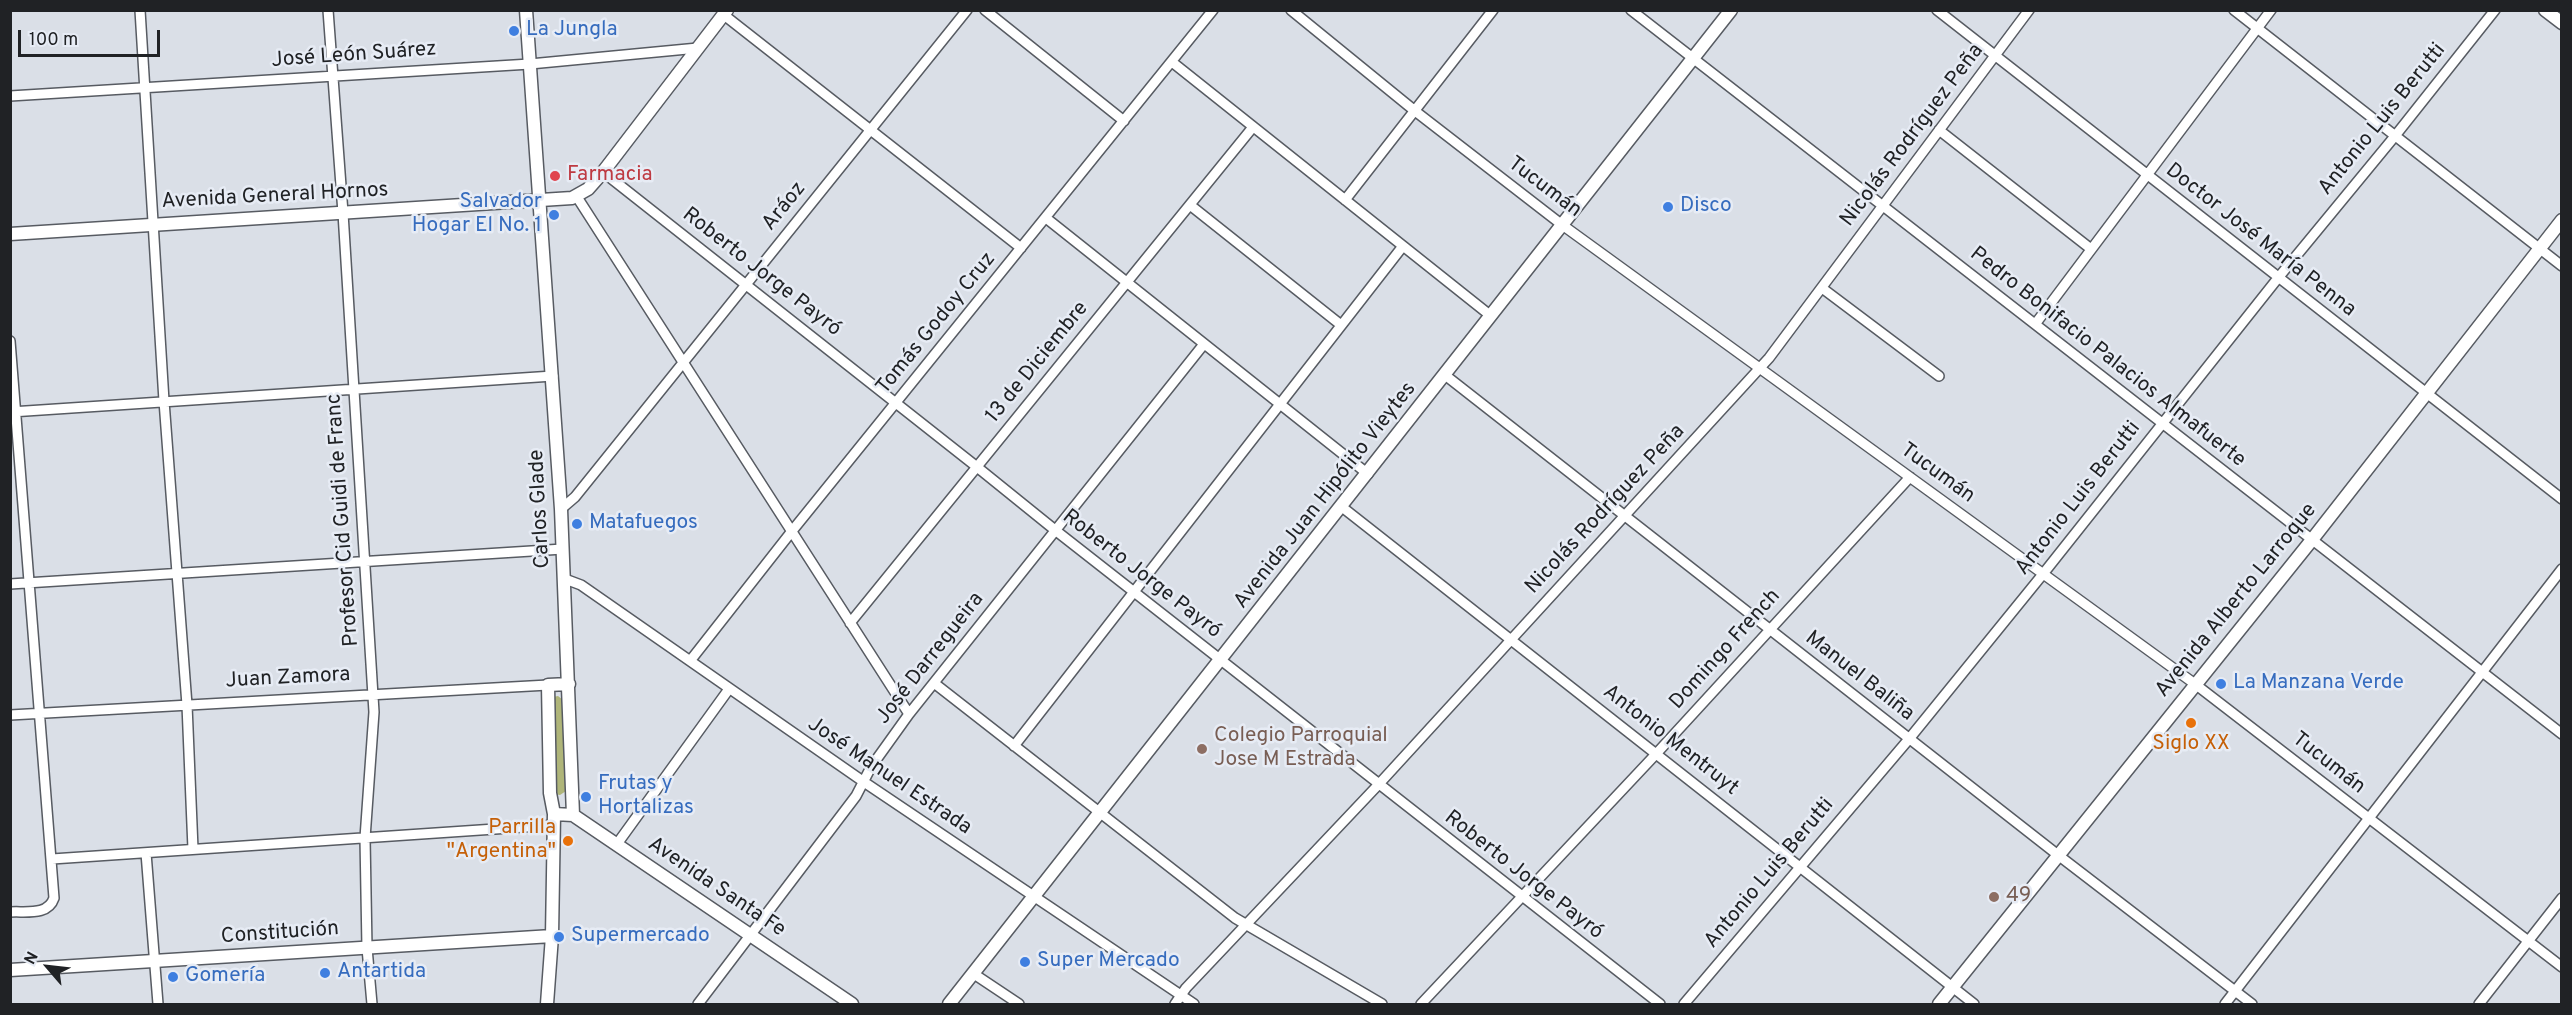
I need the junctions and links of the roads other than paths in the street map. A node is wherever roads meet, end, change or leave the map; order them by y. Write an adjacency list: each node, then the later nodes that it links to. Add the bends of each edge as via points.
1 (140, 10): 26 (street)
2 (328, 10): 25 (street, Profesor Cid Guidi de Franc)
3 (526, 10): 24 (street, Carlos Glade)
4 (967, 10): 32 (street, Aráoz)
5 (985, 10): 29 (street)
6 (1213, 10): 23 (street, Tomás Godoy Cruz)
7 (1292, 10): 28 (street, Tucumán)
8 (1493, 10): 28 (street)
9 (1631, 10): 22 (street, Pedro Bonifacio Palacios Almafuerte)
10 (1731, 10): 22 (street, Avenida Juan Hipólito Vieytes)
11 (1937, 10): 21 (street, Doctor José María Penna)
12 (2029, 10): 21 (street, Nicolás Rodríguez Peña)
13 (2234, 10): 19 (street)
14 (2271, 10): 19 (street)
15 (2495, 10): 33 (street, Antonio Luis Berutti)
16 (2545, 10): 18 (street)
17 (726, 13): 20 (street); 32 (street)
18 (2562, 23)
19 (2257, 28): 33 (street); 35 (street)
20 (698, 48): 24 (street, José León Suárez); 34 (street)
21 (1995, 56): 31 (street, Nicolás Rodríguez Peña); 35 (street, Doctor José María Penna)
22 (1693, 59): 40 (street, Pedro Bonifacio Palacios Almafuerte); 45 (street, Avenida Juan Hipólito Vieytes)
23 (1172, 62): 29 (street, Tomás Godoy Cruz); 30 (street)
24 (531, 64): 25 (street, José León Suárez); 38 (street, Carlos Glade)
25 (332, 75): 26 (street, José León Suárez); 41 (street, Profesor Cid Guidi de Franc)
26 (146, 88): 27 (street, José León Suárez); 44 (street)
27 (10, 96)
28 (1415, 111): 37 (street); 45 (street, Tucumán)
29 (1124, 121): 42 (street, Tomás Godoy Cruz)
30 (1253, 127): 37 (street); 39 (street, 13 de Diciembre)
31 (1940, 129): 40 (street, Nicolás Rodríguez Peña); 50 (street)
32 (870, 130): 48 (street); 54 (street, Aráoz)
33 (2395, 136): 49 (street); 52 (street, Antonio Luis Berutti)
34 (603, 172): 36 (street); 54 (street, Roberto Jorge Payró)
35 (2147, 175): 50 (street); 52 (street, Doctor José María Penna)
36 (578, 197): 38 (street, Avenida General Hornos); 61 (street)
37 (1345, 200): 47 (street)
38 (541, 201): 41 (street, Avenida General Hornos); 64 (street, Carlos Glade)
39 (1190, 205): 53 (street, 13 de Diciembre); 58 (street)
40 (1883, 206): 55 (street, Nicolás Rodríguez Peña); 57 (street, Pedro Bonifacio Palacios Almafuerte)
41 (343, 213): 44 (street, Avenida General Hornos); 66 (street, Profesor Cid Guidi de Franc)
42 (1046, 218): 48 (street, Tomás Godoy Cruz); 53 (street)
43 (2562, 220): 49 (street, Avenida Alberto Larroque)
44 (155, 224): 46 (street, Avenida General Hornos); 68 (street)
45 (1561, 225): 56 (street, Avenida Juan Hipólito Vieytes); 62 (street, Tucumán)
46 (10, 234)
47 (1403, 246): 56 (street); 58 (street)
48 (1021, 248): 69 (street, Tomás Godoy Cruz)
49 (2540, 248): 51 (street); 67 (street, Avenida Alberto Larroque)
50 (2091, 249): 57 (street)
51 (2562, 266)
52 (2278, 278): 67 (street, Doctor José María Penna); 72 (street, Antonio Luis Berutti)
53 (1127, 282): 60 (street); 73 (street, 13 de Diciembre)
54 (746, 284): 61 (street, Aráoz); 69 (street, Roberto Jorge Payró)
55 (1822, 288): 62 (street, Nicolás Rodríguez Peña); 65 (street)
56 (1491, 316): 63 (street, Avenida Juan Hipólito Vieytes)
57 (2036, 323): 72 (street, Pedro Bonifacio Palacios Almafuerte)
58 (1341, 325): 70 (street)
59 (10, 341): 71 (street)
60 (1204, 344): 70 (street); 80 (street, José Darregueira)
61 (683, 362): 78 (street, Aráoz, via 575,497); 81 (street)
62 (1760, 368): 75 (street, Tucumán); 79 (street, Nicolás Rodríguez Peña)
63 (1445, 375): 74 (street, Avenida Juan Hipólito Vieytes); 79 (street, Manuel Baliña)
64 (553, 376): 66 (street); 78 (street, Carlos Glade)
65 (1939, 376)
66 (353, 389): 68 (street); 84 (street, Profesor Cid Guidi de Franc)
67 (2425, 394): 76 (street, Doctor José María Penna); 82 (street, Avenida Alberto Larroque)
68 (164, 401): 71 (street); 86 (street)
69 (896, 403): 73 (street, Roberto Jorge Payró); 81 (street, Tomás Godoy Cruz)
70 (1280, 404): 74 (street); 91 (street)
71 (14, 412): 89 (street)
72 (2162, 424): 82 (street, Pedro Bonifacio Palacios Almafuerte); 87 (street, Antonio Luis Berutti)
73 (977, 467): 80 (street, Roberto Jorge Payró); 92 (street, 13 de Diciembre)
74 (1368, 474): 77 (street, Avenida Juan Hipólito Vieytes)
75 (1910, 477): 87 (street, Tucumán); 93 (street, Domingo French)
76 (2562, 499)
77 (1342, 507): 94 (street, Antonio Mentruyt); 96 (street, Avenida Juan Hipólito Vieytes)
78 (561, 509): 83 (street, Carlos Glade)
79 (1625, 515): 93 (street, Manuel Baliña); 94 (street, Nicolás Rodríguez Peña)
80 (1055, 530): 91 (street, Roberto Jorge Payró); 98 (street, José Darregueira)
81 (792, 531): 92 (street); 95 (street, Tomás Godoy Cruz)
82 (2311, 541): 97 (street, Pedro Bonifacio Palacios Almafuerte); 101 (street, Avenida Alberto Larroque)
83 (563, 549): 84 (street); 88 (street, Carlos Glade)
84 (364, 561): 86 (street); 103 (street, Profesor Cid Guidi de Franc)
85 (2562, 569): 97 (street)
86 (178, 572): 89 (street); 104 (street)
87 (2043, 574): 101 (street, Tucumán); 109 (street, Antonio Luis Berutti)
88 (565, 579): 95 (street, José Manuel Estrada, via 581,585); 100 (street, Carlos Glade)
89 (30, 583): 90 (street); 105 (street)
90 (10, 584)
91 (1134, 592): 96 (street, Roberto Jorge Payró); 110 (street)
92 (850, 623): 106 (street)
93 (1769, 629): 109 (street, Manuel Baliña); 111 (street, Domingo French)
94 (1511, 639): 111 (street, Antonio Mentruyt); 113 (street, Nicolás Rodríguez Peña)
95 (690, 661): 102 (street, José Manuel Estrada)
96 (1221, 662): 113 (street, Roberto Jorge Payró); 115 (street, Avenida Juan Hipólito Vieytes)
97 (2482, 672): 108 (street, Pedro Bonifacio Palacios Almafuerte); 116 (street)
98 (934, 683): 106 (street, José Darregueira); 110 (street)
99 (548, 684): 100 (street, Juan Zamora); 103 (street, Juan Zamora); 117 (street)
100 (569, 684): 114 (street, Carlos Glade)
101 (2195, 684): 116 (street, Tucumán); 122 (street, Avenida Alberto Larroque)
102 (729, 689): 112 (street, José Manuel Estrada); 119 (street)
103 (373, 694): 104 (street, Juan Zamora); 118 (street, Profesor Cid Guidi de Franc)
104 (187, 705): 105 (street, Juan Zamora); 120 (street)
105 (39, 713): 107 (street, Juan Zamora); 123 (street)
106 (909, 714): 112 (street, José Darregueira)
107 (10, 715)
108 (2562, 734)
109 (1909, 739): 122 (street, Manuel Baliña); 124 (street, Antonio Luis Berutti)
110 (1014, 746): 115 (street)
111 (1656, 754): 124 (street, Antonio Mentruyt); 126 (street, Domingo French)
112 (864, 782): 125 (street, José Manuel Estrada); 131 (street, José Darregueira)
113 (1379, 784): 126 (street, Roberto Jorge Payró); 129 (street, Nicolás Rodríguez Peña)
114 (573, 815): 117 (street); 119 (street, Avenida Santa Fe)
115 (1101, 815): 125 (street, Avenida Juan Hipólito Vieytes); 129 (street)
116 (2368, 818): 132 (street, Tucumán); 139 (street)
117 (554, 819): 118 (street); 130 (street)
118 (365, 838): 120 (street); 133 (street, Profesor Cid Guidi de Franc)
119 (616, 844): 131 (street, Avenida Santa Fe)
120 (193, 849): 121 (street)
121 (146, 853): 123 (street); 134 (street)
122 (2058, 855): 138 (street, Avenida Alberto Larroque); 139 (street, Manuel Baliña)
123 (52, 859): 128 (street, via 51,906 45,910)
124 (1800, 866): 138 (street, Antonio Mentruyt); 153 (street, Antonio Luis Berutti)
125 (1035, 896): 137 (street, Avenida Juan Hipólito Vieytes); 140 (street, José Manuel Estrada)
126 (1522, 898): 151 (street, Domingo French); 152 (street, Roberto Jorge Payró)
127 (2562, 898): 132 (street)
128 (10, 912)
129 (1245, 925): 140 (street, Nicolás Rodríguez Peña); 150 (street)
130 (552, 936): 133 (street, Constitución); 143 (street)
131 (752, 936): 144 (street, José Darregueira); 145 (street, Avenida Santa Fe)
132 (2529, 941): 135 (street, Tucumán); 158 (street)
133 (367, 948): 134 (street, Constitución); 142 (street, Profesor Cid Guidi de Franc)
134 (154, 961): 136 (street, Constitución); 141 (street)
135 (2562, 967)
136 (10, 970)
137 (974, 974): 146 (street, Avenida Juan Hipólito Vieytes); 147 (street)
138 (1953, 988): 154 (street, Avenida Alberto Larroque); 155 (street, Antonio Mentruyt)
139 (2235, 991): 156 (street); 157 (street, Manuel Baliña)
140 (1181, 995): 148 (street, Nicolás Rodríguez Peña); 149 (street, José Manuel Estrada)
141 (158, 1005)
142 (372, 1005)
143 (547, 1005)
144 (698, 1005)
145 (852, 1005)
146 (949, 1005)
147 (1019, 1005)
148 (1175, 1005)
149 (1194, 1005)
150 (1382, 1005)
151 (1421, 1005)
152 (1660, 1005)
153 (1684, 1005)
154 (1940, 1005)
155 (1974, 1005)
156 (2225, 1005)
157 (2252, 1005)
158 (2479, 1005)

